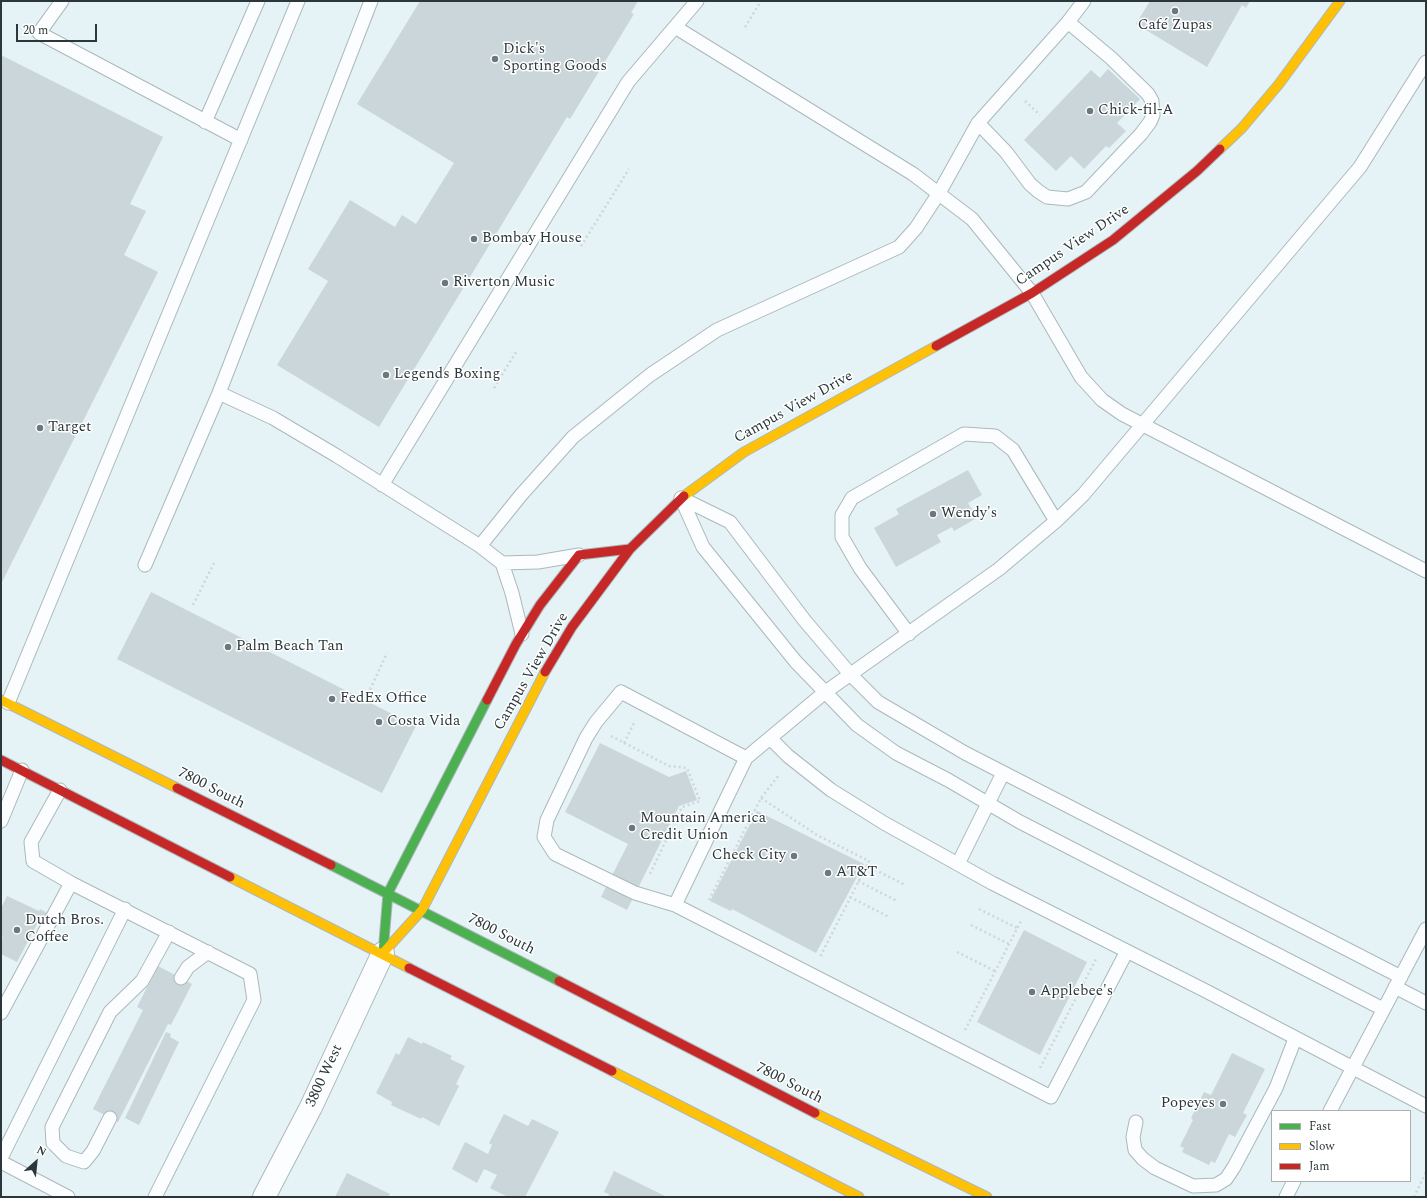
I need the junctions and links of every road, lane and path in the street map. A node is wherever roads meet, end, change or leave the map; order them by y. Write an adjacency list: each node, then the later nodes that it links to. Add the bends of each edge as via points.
1 (62, 1): 13 (lane, via 39,34)
2 (258, 1): 13 (lane)
3 (298, 1): 15 (lane)
4 (372, 1): 22 (lane)
5 (697, 1): 10 (lane)
6 (761, 1): 11 (path)
7 (1084, 1): 9 (lane)
8 (1340, 1): 19 (main road, Campus View Drive, via 1279,84 1242,128 1197,171 1113,240)
9 (1068, 22): 14 (lane); 14 (lane, via 1111,58 1148,94 1152,101 1153,115 1141,134 1086,192 1068,199 1047,197 1038,191)
10 (675, 27): 17 (lane); 24 (lane, via 628,82)
11 (745, 27)
12 (1426, 62): 23 (lane, via 1360,167)
13 (205, 122): 15 (lane)
14 (978, 123): 17 (lane)
15 (240, 140): 41 (lane)
16 (629, 169): 18 (path)
17 (940, 193): 19 (lane, via 972,219); 27 (lane, via 916,228 899,247 717,330 650,376 573,437 521,494)
18 (581, 246)
19 (1032, 293): 23 (lane, via 1081,377 1102,400); 25 (main road, Campus View Drive, via 744,452)
20 (516, 352): 21 (path)
21 (494, 388)
22 (219, 393): 24 (lane, via 273,418); 32 (lane)
23 (1142, 424): 26 (lane, via 1083,495); 33 (lane)
24 (382, 485): 27 (lane)
25 (681, 498): 28 (main road, Campus View Drive); 38 (lane, via 730,522 805,621); 39 (lane, via 703,547)
26 (1056, 521): 36 (lane, via 999,569); 36 (lane, via 1013,450 995,436 964,434 852,498 842,515 842,537 860,568)
27 (480, 546): 31 (lane)
28 (630, 549): 29 (main road); 66 (main road, Campus View Drive, via 572,627 538,683)
29 (579, 555): 31 (lane, via 538,562); 35 (main road, via 540,605)
30 (214, 563): 34 (path)
31 (502, 563): 35 (lane)
32 (145, 565)
33 (1426, 571)
34 (193, 605)
35 (522, 634): 59 (main road, via 487,697)
36 (909, 634): 38 (lane)
37 (387, 653): 40 (path)
38 (851, 674): 39 (lane); 48 (lane, via 878,702 918,727)
39 (824, 693): 43 (lane); 51 (lane, via 858,725 896,753)
40 (368, 694)
41 (3, 703): 59 (main road, 7800 South)
42 (605, 733): 53 (path, via 669,766 687,768 700,801 682,807)
43 (770, 738): 44 (lane); 45 (lane)
44 (746, 758): 63 (lane); 63 (lane, via 621,692 586,738 547,820 544,837 555,854 635,893)
45 (792, 759): 50 (path); 54 (lane, via 831,790)
46 (1, 760): 47 (main road)
47 (22, 770): 49 (main road); 52 (lane)
48 (1004, 773): 51 (lane); 82 (lane)
49 (60, 790): 57 (lane, via 31,842 33,861); 77 (main road)
50 (760, 798): 55 (path, via 817,835 869,860); 62 (path)
51 (988, 804): 54 (lane); 84 (lane)
52 (1, 821)
53 (656, 863)
54 (958, 864): 76 (lane)
55 (866, 865): 56 (path); 58 (path)
56 (858, 881): 60 (path); 61 (path)
57 (70, 883): 64 (lane); 85 (lane)
58 (905, 885)
59 (388, 894): 66 (main road, 7800 South); 77 (main road)
60 (850, 897): 67 (path); 79 (path)
61 (897, 901)
62 (708, 902)
63 (676, 904): 76 (lane, via 1051,1097)
64 (125, 909): 72 (lane); 94 (lane)
65 (979, 909): 70 (path)
66 (422, 910): 77 (main road, Campus View Drive); 102 (main road, 7800 South, via 825,1118)
67 (889, 917)
68 (1023, 917): 70 (path)
69 (971, 925): 73 (path)
70 (1017, 928): 73 (path)
71 (1426, 929): 82 (lane)
72 (169, 932): 74 (lane); 92 (lane, via 142,981 110,1012 52,1127 54,1143 66,1156 84,1162 93,1151)
73 (1009, 944): 80 (path)
74 (208, 952): 81 (lane, via 188,968); 99 (lane, via 250,974 254,1000)
75 (957, 952): 80 (path)
76 (1127, 952): 87 (lane)
77 (383, 953): 100 (street, 3800 West, via 311,1107); 101 (main road)
78 (1098, 955): 89 (path)
79 (819, 959)
80 (995, 971): 86 (path)
81 (181, 978)
82 (1398, 982): 83 (lane); 84 (lane)
83 (1426, 1003)
84 (1383, 1009): 88 (lane)
85 (1, 1013)
86 (963, 1034)
87 (1295, 1039): 88 (lane); 93 (lane, via 1276,1088 1234,1167 1226,1179 1216,1185 1193,1186 1155,1168 1143,1159 1135,1150 1133,1137)
88 (1351, 1068): 90 (lane); 91 (lane)
89 (1038, 1072)
90 (1426, 1106)
91 (1330, 1110)
92 (110, 1118)
93 (1136, 1122)
94 (1, 1158)
95 (1, 1162): 98 (lane)
96 (1426, 1172): 104 (path)
97 (1294, 1182): 103 (lane)
98 (68, 1197)
99 (155, 1197)
100 (264, 1197)
101 (859, 1197)
102 (987, 1197)
103 (1286, 1197)
104 (1414, 1197)

